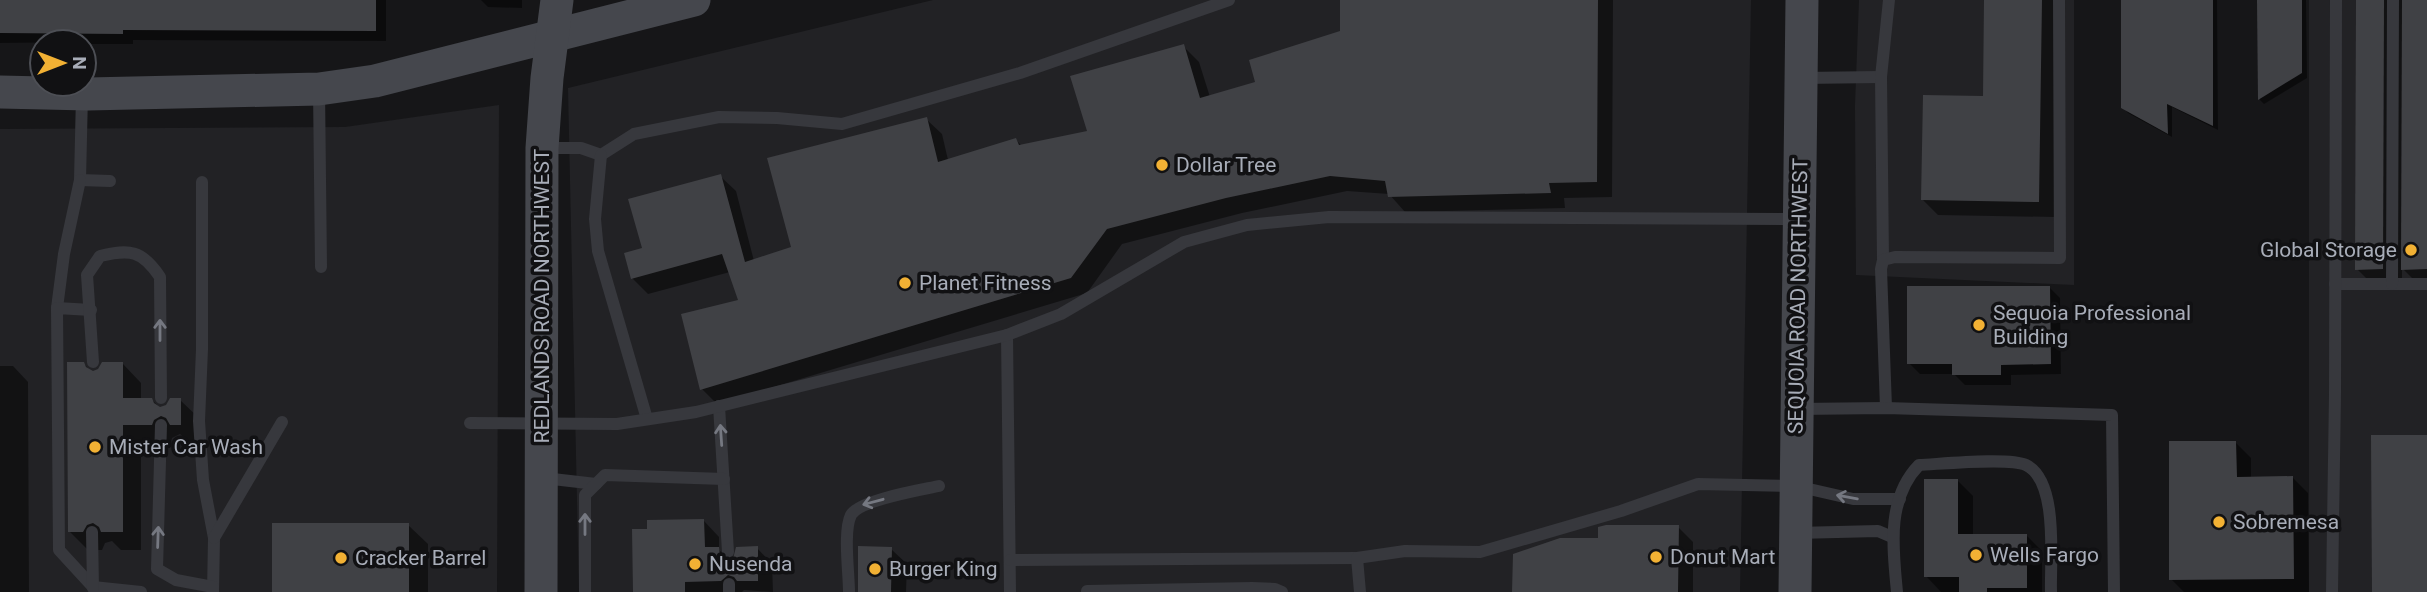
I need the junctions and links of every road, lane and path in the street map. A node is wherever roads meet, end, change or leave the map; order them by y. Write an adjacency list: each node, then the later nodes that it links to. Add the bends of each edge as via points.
1 (557, 0): 9 (street, REDLANDS ROAD NORTHWEST)
2 (694, 0): 9 (street)
3 (1228, 0): 18 (lane, via 1020,73 842,124 719,117 634,134)
4 (1802, 0): 11 (street, SEQUOIA ROAD NORTHWEST)
5 (1889, 0): 10 (lane)
6 (2059, 0): 23 (lane, via 2060,258)
7 (2336, 0): 25 (lane)
8 (2393, 0): 26 (lane)
9 (551, 35): 12 (street, via 375,81); 17 (street, REDLANDS ROAD NORTHWEST)
10 (1881, 77): 11 (lane); 23 (lane)
11 (1801, 78): 22 (street, SEQUOIA ROAD NORTHWEST)
12 (319, 89): 15 (street); 24 (lane)
13 (0, 92): 14 (street)
14 (28, 93)
15 (98, 94)
16 (82, 98): 19 (lane)
17 (542, 148): 18 (lane, via 581,148); 39 (street, REDLANDS ROAD NORTHWEST)
18 (601, 155): 36 (lane, via 597,251)
19 (80, 180): 20 (lane); 28 (lane)
20 (110, 181)
21 (202, 181): 50 (lane, via 199,421 203,480)
22 (1799, 219): 30 (lane, via 1329,217 1247,225 1184,242 1061,314); 35 (street, SEQUOIA ROAD NORTHWEST)
23 (1883, 260): 34 (lane)
24 (321, 267)
25 (2335, 284): 26 (lane); 68 (lane)
26 (2392, 284): 27 (lane)
27 (2427, 284)
28 (57, 309): 29 (lane); 54 (lane, via 59,550)
29 (91, 310): 31 (lane); 32 (lane, one-way to 29, via 160,277 150,262 125,250 100,256 87,275)
30 (1007, 335): 33 (lane); 53 (lane)
31 (93, 362)
32 (160, 398)
33 (719, 406): 36 (lane); 42 (lane, one-way to 33)
34 (1886, 408): 35 (lane); 67 (lane, via 2112,415)
35 (1797, 409): 45 (street, SEQUOIA ROAD NORTHWEST)
36 (647, 419): 39 (lane, via 617,424)
37 (282, 422): 50 (lane)
38 (470, 423): 39 (lane)
39 (542, 423): 41 (street, REDLANDS ROAD NORTHWEST)
40 (160, 425): 55 (lane, one-way to 40, via 176,580 157,569)
41 (542, 478): 43 (lane); 58 (street, REDLANDS ROAD NORTHWEST)
42 (724, 479): 43 (lane, via 605,475); 51 (lane)
43 (596, 484): 59 (lane, one-way to 43, via 585,495)
44 (939, 486): 60 (lane, one-way to 60, via 863,505 852,514)
45 (1796, 486): 46 (lane, one-way to 45, via 1853,499); 48 (street, SEQUOIA ROAD NORTHWEST); 52 (lane, via 1698,484 1479,552 1405,551)
46 (1900, 499): 49 (lane); 66 (lane, via 1909,475 1919,465 2024,464 2046,489)
47 (92, 532): 54 (lane)
48 (1796, 533): 49 (lane, via 1878,531); 64 (street, SEQUOIA ROAD NORTHWEST)
49 (1892, 537): 65 (lane)
50 (214, 538): 55 (lane)
51 (728, 552)
52 (1357, 558): 53 (lane); 63 (lane)
53 (1010, 560): 61 (lane)
54 (93, 590): 57 (lane)
55 (214, 590)
56 (1087, 591): 62 (lane, via 1252,587)
57 (141, 592)
58 (541, 592)
59 (585, 592)
60 (849, 592)
61 (1010, 592)
62 (1282, 592)
63 (1360, 592)
64 (1795, 592)
65 (1897, 592)
66 (2051, 592)
67 (2115, 592)
68 (2332, 592)

